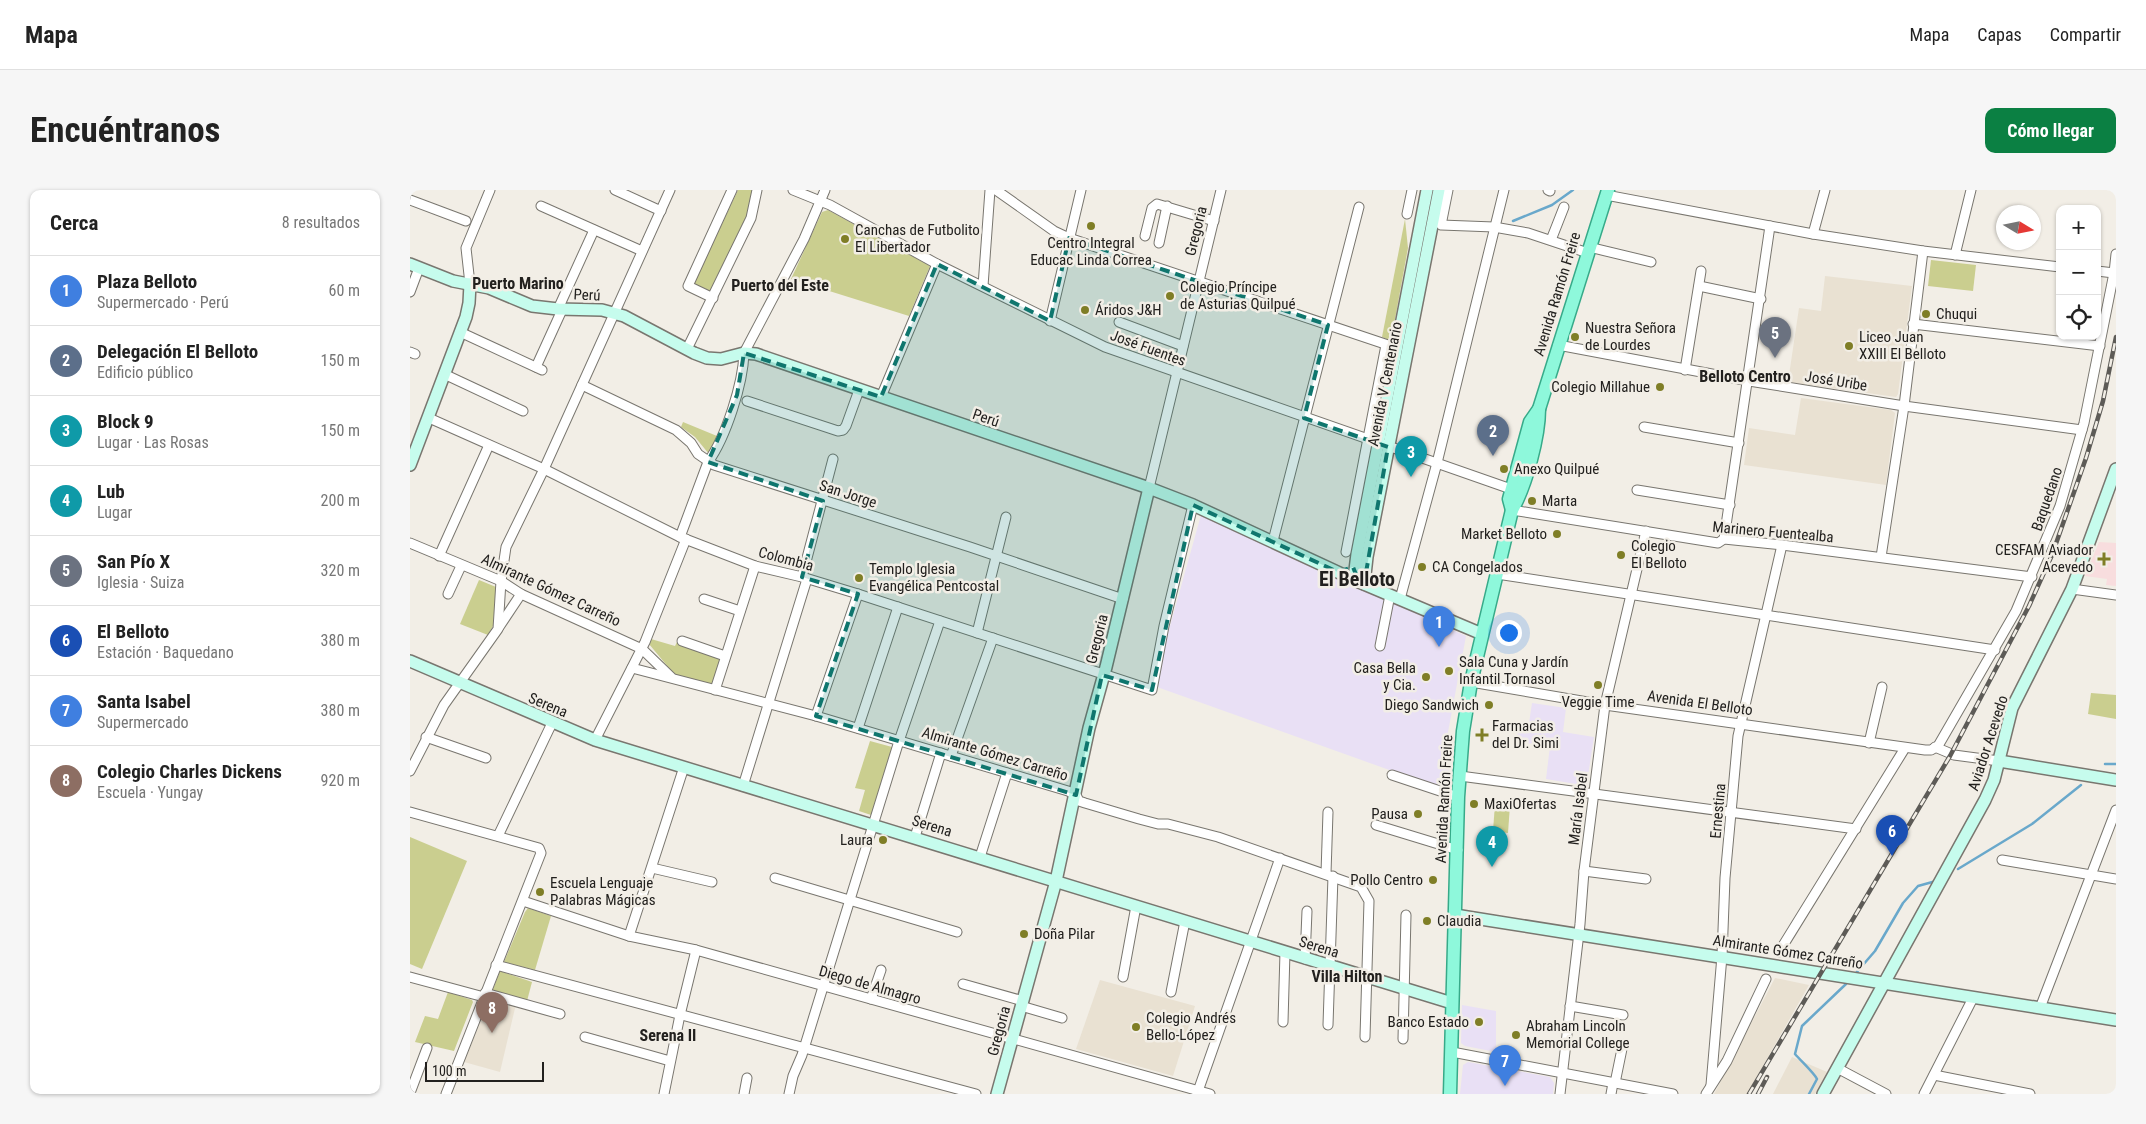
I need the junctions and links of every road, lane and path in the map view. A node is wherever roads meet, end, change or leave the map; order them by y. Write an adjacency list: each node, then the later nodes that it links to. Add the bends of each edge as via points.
1 (490, 190): 51 (street, via 466,248)
2 (615, 190): 26 (street)
3 (670, 190): 26 (street)
4 (732, 190): 55 (street, via 685,285)
5 (757, 190): 55 (street, via 751,218)
6 (792, 190): 21 (street, José Fuentes)
7 (825, 190): 21 (street)
8 (990, 190): 52 (street)
9 (996, 190): 35 (street)
10 (1081, 190): 35 (street)
11 (1221, 190): 29 (street, Gregoria)
12 (1412, 190): 27 (street)
13 (1427, 190): 68 (street, Avenida V Centenario)
14 (1439, 190): 89 (street, Avenida V Centenario)
15 (1448, 190): 31 (street, via 1441,225)
16 (1504, 190): 31 (street)
17 (1825, 190): 33 (street)
18 (1971, 190): 42 (street)
19 (1607, 192): 30 (street); 38 (main road, Avenida Ramón Freire)
20 (410, 200): 28 (street)
21 (820, 201): 44 (street, José Fuentes); 70 (street, via 804,239)
22 (542, 206): 32 (street)
23 (1167, 206): 29 (street); 34 (street, via 1153,206); 37 (street)
24 (1358, 207): 62 (street)
25 (1564, 207): 36 (street)
26 (661, 211): 39 (street)
27 (1407, 214)
28 (466, 221)
29 (1214, 221): 50 (street, Gregoria)
30 (1770, 226): 33 (street); 56 (street)
31 (1494, 227): 36 (street); 92 (street)
32 (594, 230): 39 (street); 57 (street)
33 (1814, 234): 40 (street)
34 (1145, 236)
35 (1069, 238): 50 (street); 59 (street)
36 (1551, 240): 38 (street)
37 (1159, 243)
38 (1588, 250): 43 (street); 64 (main road, Avenida Ramón Freire)
39 (642, 251): 58 (street)
40 (1923, 252): 42 (street); 61 (street)
41 (2116, 254): 49 (street, Baquedano)
42 (1955, 255): 46 (street)
43 (1651, 262)
44 (937, 264): 52 (street, José Fuentes); 77 (street)
45 (414, 266): 51 (street, Perú); 54 (street)
46 (2056, 267)
47 (1701, 271): 53 (street)
48 (2101, 271): 49 (street)
49 (2114, 273): 67 (street, Baquedano)
50 (1198, 282): 62 (street); 66 (street, Gregoria)
51 (470, 284): 57 (street, Perú, via 489,288 532,306); 63 (street, via 469,303)
52 (983, 286): 59 (street, José Fuentes)
53 (1699, 286): 56 (street); 71 (street)
54 (410, 292)
55 (713, 298): 69 (street)
56 (1760, 299): 74 (street)
57 (560, 309): 58 (street, Perú); 63 (street, via 539,368)
58 (615, 313): 69 (street, Perú); 75 (street)
59 (1050, 321): 73 (street, José Fuentes, via 1105,347)
60 (1118, 322): 66 (street)
61 (1914, 324): 67 (street); 79 (street)
62 (1328, 325): 65 (street); 83 (street)
63 (460, 332): 72 (street)
64 (1558, 344): 71 (street, José Uribe); 80 (main road, Avenida Ramón Freire)
65 (1386, 345): 68 (street); 86 (street)
66 (1183, 346): 73 (street, Gregoria)
67 (2100, 346): 85 (street, Baquedano)
68 (1397, 348): 89 (street, Avenida V Centenario)
69 (687, 349): 70 (street, Perú, via 715,359)
70 (744, 353): 76 (street, Perú, via 756,354); 91 (street, via 737,395)
71 (1685, 370): 74 (street, José Uribe)
72 (444, 374): 81 (street); 82 (street)
73 (1177, 374): 83 (street, José Fuentes); 96 (street, Gregoria)
74 (1748, 381): 79 (street, José Uribe); 87 (street)
75 (582, 385): 91 (street, San Jorge, via 676,430); 94 (street)
76 (859, 390): 77 (street, Perú); 78 (street, via 846,426 838,431)
77 (881, 397): 96 (street, Perú)
78 (747, 401)
79 (1904, 406): 85 (street, José Uribe); 113 (street)
80 (1539, 409): 97 (main road, Avenida Ramón Freire, via 1530,422); 102 (main road, Avenida Ramón Freire, via 1539,424)
81 (523, 411)
82 (428, 418): 88 (street, Colombia); 93 (street)
83 (1304, 418): 86 (street, José Fuentes); 107 (street)
84 (1644, 427): 87 (street)
85 (2082, 430): 118 (street, Baquedano, via 2060,506)
86 (1368, 439): 89 (street, José Fuentes); 110 (street)
87 (1739, 443): 101 (street)
88 (489, 445): 94 (street, Colombia); 111 (street)
89 (1384, 446): 92 (street, José Fuentes); 110 (street, Avenida V Centenario); 121 (street, Avenida V Centenario)
90 (833, 459): 99 (street)
91 (708, 462): 99 (street, San Jorge); 105 (street)
92 (1437, 463): 97 (street, José Fuentes); 128 (street)
93 (410, 465)
94 (544, 469): 105 (street, Colombia); 120 (street, via 506,547)
95 (2116, 469): 122 (street, Aviador Acevedo)
96 (1149, 488): 100 (street, Perú); 130 (street, Gregoria)
97 (1512, 489): 102 (main road, Avenida Ramón Freire, via 1509,499)
98 (1637, 490): 101 (street)
99 (823, 501): 112 (street, San Jorge); 119 (street)
100 (1193, 505): 107 (street, Perú); 146 (street, Colombia, via 1152,690)
101 (1730, 505): 106 (street)
102 (1514, 506): 104 (street, Marinero Fuentealba); 117 (main road, Avenida Ramón Freire)
103 (1006, 517): 112 (street)
104 (1646, 531): 106 (street, Marinero Fuentealba, via 1718,543); 126 (street, María Isabel)
105 (683, 538): 115 (street, Colombia); 141 (street)
106 (1724, 539): 109 (street, Marinero Fuentealba)
107 (1273, 541): 116 (street, Perú)
108 (410, 543): 111 (street, Almirante Gómez Carreño)
109 (1782, 545): 113 (street, Marinero Fuentealba); 133 (street, Ernestina)
110 (1351, 555): 116 (street, via 1350,568); 121 (street, Avenida V Centenario)
111 (439, 556): 114 (street, Almirante Gómez Carreño)
112 (996, 556): 130 (street, San Jorge); 136 (street)
113 (1881, 557): 118 (street, Marinero Fuentealba)
114 (461, 566): 120 (street, Almirante Gómez Carreño); 123 (street)
115 (756, 566): 119 (street, Colombia); 132 (street)
116 (1338, 572): 121 (street, Perú)
117 (1497, 574): 126 (street); 137 (main road, Avenida Ramón Freire)
118 (2032, 577): 142 (street, Baquedano)
119 (805, 578): 125 (street, Colombia); 152 (street)
120 (501, 582): 124 (street, Almirante Gómez Carreño); 135 (street)
121 (1361, 583): 128 (street, Perú)
122 (2072, 589): 127 (street); 167 (street, Aviador Acevedo, via 2012,708)
123 (448, 594)
124 (521, 594): 135 (street); 141 (street, Almirante Gómez Carreño)
125 (858, 594): 131 (street, Colombia); 154 (street)
126 (1631, 595): 133 (street); 153 (street, María Isabel)
127 (2116, 595)
128 (1395, 597): 137 (street, Perú); 140 (street)
129 (704, 599): 132 (street)
130 (1123, 599): 146 (street, Gregoria)
131 (898, 606): 134 (street, Colombia); 157 (street)
132 (740, 611): 143 (street)
133 (1766, 615): 142 (street); 156 (street, Ernestina)
134 (940, 621): 136 (street, Colombia); 160 (street)
135 (498, 629): 148 (street)
136 (977, 633): 138 (street, Colombia)
137 (1482, 634): 149 (main road, Avenida Ramón Freire)
138 (992, 638): 146 (street, Colombia); 165 (street)
139 (682, 641): 143 (street)
140 (1380, 646)
141 (642, 649): 145 (street); 147 (street, Almirante Gómez Carreño)
142 (1995, 650): 162 (street, Baquedano)
143 (725, 656): 151 (street)
144 (410, 662): 148 (street, Serena)
145 (632, 668): 147 (street, Almirante Gómez Carreño); 159 (street)
146 (1103, 676): 176 (street, Gregoria)
147 (671, 678): 151 (street, Almirante Gómez Carreño)
148 (458, 682): 155 (street, Serena); 158 (street)
149 (1471, 682): 153 (street, Avenida El Belloto); 172 (main road, Avenida Ramón Freire)
150 (1882, 687): 161 (street)
151 (715, 690): 152 (street, Almirante Gómez Carreño)
152 (768, 704): 154 (street, Almirante Gómez Carreño); 174 (street)
153 (1605, 705): 156 (street, Avenida El Belloto); 175 (street, María Isabel)
154 (816, 716): 157 (street, Almirante Gómez Carreño)
155 (552, 723): 159 (street, Serena); 185 (street)
156 (1740, 724): 161 (street, Avenida El Belloto); 181 (street, Ernestina)
157 (858, 728): 160 (street, Almirante Gómez Carreño)
158 (426, 737): 166 (street); 169 (street)
159 (595, 740): 168 (street, Serena)
160 (899, 741): 164 (street, Almirante Gómez Carreño); 182 (street)
161 (1869, 743): 163 (street, Avenida El Belloto)
162 (1935, 747): 163 (street, Avenida El Belloto, via 1925,750); 167 (street, via 1946,754)
163 (1905, 748): 184 (street)
164 (941, 753): 165 (street, Almirante Gómez Carreño); 186 (street)
165 (951, 756): 170 (street, Almirante Gómez Carreño)
166 (486, 758)
167 (1999, 761): 173 (street); 223 (street, Aviador Acevedo, via 1982,806)
168 (684, 767): 174 (street, Serena); 191 (street)
169 (410, 771)
170 (1007, 773): 176 (street, Almirante Gómez Carreño); 188 (street)
171 (1392, 775): 177 (street)
172 (1460, 776): 175 (street); 177 (main road, Avenida Ramón Freire)
173 (2116, 780)
174 (743, 786): 182 (street, Serena)
175 (1594, 794): 181 (street); 192 (street, María Isabel)
176 (1076, 795): 189 (street, Almirante Gómez Carreño, via 1084,803 1139,820 1218,837); 198 (street, Gregoria)
177 (1458, 797): 187 (main road, Avenida Ramón Freire)
178 (2116, 810): 194 (street)
179 (410, 812): 185 (street)
180 (1328, 812): 193 (street)
181 (1731, 812): 184 (street); 214 (street, Ernestina)
182 (873, 824): 186 (street, Serena); 200 (street)
183 (1376, 825): 187 (street)
184 (1856, 829): 213 (street)
185 (498, 836): 201 (street, via 539,848 541,858)
186 (915, 836): 188 (street, Serena)
187 (1458, 850): 205 (main road, Avenida Ramón Freire)
188 (980, 857): 198 (street, Serena)
189 (1280, 858): 193 (street, Almirante Gómez Carreño); 210 (street)
190 (2002, 860): 194 (street)
191 (652, 868): 199 (street); 209 (street)
192 (1584, 871): 196 (street); 208 (street, María Isabel)
193 (1329, 875): 217 (street); 221 (street, Almirante Gómez Carreño, via 1361,887 1369,901)
194 (2090, 875): 197 (street); 234 (street)
195 (774, 878): 200 (street)
196 (1646, 879)
197 (2116, 879)
198 (1056, 881): 202 (street, Serena); 232 (street, Gregoria)
199 (712, 882)
200 (849, 900): 207 (street); 225 (street)
201 (523, 901): 209 (street, Diego de Almagro); 216 (street)
202 (1136, 906): 206 (street, Serena); 220 (street)
203 (1307, 911): 215 (street)
204 (1406, 915): 226 (street)
205 (1455, 915): 208 (street, Almirante Gómez Carreño); 231 (main road, Avenida Ramón Freire)
206 (1186, 921): 210 (street, Serena); 227 (street)
207 (957, 932)
208 (1578, 935): 214 (street, Almirante Gómez Carreño); 233 (street, María Isabel)
209 (629, 936): 211 (street, Diego de Almagro)
210 (1252, 942): 212 (street, Serena); 257 (street)
211 (696, 950): 225 (street, Diego de Almagro); 236 (street)
212 (1285, 952): 215 (street, Serena); 240 (street)
213 (1779, 952)
214 (1722, 956): 223 (street, Almirante Gómez Carreño); 256 (street, Ernestina)
215 (1305, 959): 217 (street, Serena)
216 (496, 966): 228 (street); 236 (street)
217 (1329, 966): 221 (street, Serena); 241 (street)
218 (881, 970): 230 (street)
219 (410, 977): 228 (street)
220 (1123, 977)
221 (1367, 978): 226 (street, Serena); 243 (street)
222 (1766, 979): 256 (street, via 1727,1061)
223 (1884, 983): 229 (street, Almirante Gómez Carreño); 251 (street, Aviador Acevedo)
224 (963, 984): 232 (street)
225 (822, 985): 230 (street, Diego de Almagro); 248 (street)
226 (1404, 990): 231 (street, Serena); 245 (street)
227 (1171, 992)
228 (484, 995): 235 (street); 259 (street)
229 (1973, 998): 234 (street, Almirante Gómez Carreño); 253 (street)
230 (871, 999): 244 (street, Diego de Almagro)
231 (1452, 1003): 249 (main road, Avenida Ramón Freire)
232 (1022, 1004): 238 (street); 244 (street, Gregoria)
233 (1570, 1006): 237 (street); 252 (street, María Isabel)
234 (2040, 1008): 239 (street, Almirante Gómez Carreño)
235 (560, 1014)
236 (680, 1015): 248 (street); 250 (street)
237 (1623, 1015)
238 (1062, 1018)
239 (2116, 1020)
240 (1283, 1022)
241 (1328, 1025)
242 (586, 1037): 250 (street)
243 (1365, 1037)
244 (1012, 1039): 257 (street, Diego de Almagro); 264 (street, Gregoria)
245 (1403, 1039)
246 (1622, 1044): 255 (street)
247 (427, 1048): 258 (street)
248 (804, 1048): 262 (street); 263 (street)
249 (1452, 1052): 252 (street); 266 (main road, Avenida Ramón Freire)
250 (670, 1061): 260 (street)
251 (1837, 1068): 271 (street, Aviador Acevedo); 272 (street)
252 (1562, 1072): 255 (street); 267 (street, María Isabel)
253 (1934, 1075): 273 (street); 274 (street)
254 (747, 1078): 261 (street)
255 (1614, 1083): 268 (street); 269 (street)
256 (1711, 1084): 270 (street)
257 (1198, 1092): 265 (street, Diego de Almagro)
258 (410, 1093)
259 (446, 1094)
260 (664, 1094)
261 (744, 1094)
262 (789, 1094)
263 (976, 1094)
264 (997, 1094)
265 (1210, 1094)
266 (1450, 1094)
267 (1560, 1094)
268 (1610, 1094)
269 (1673, 1094)
270 (1706, 1094)
271 (1823, 1094)
272 (1886, 1094)
273 (1924, 1094)
274 (2030, 1094)

